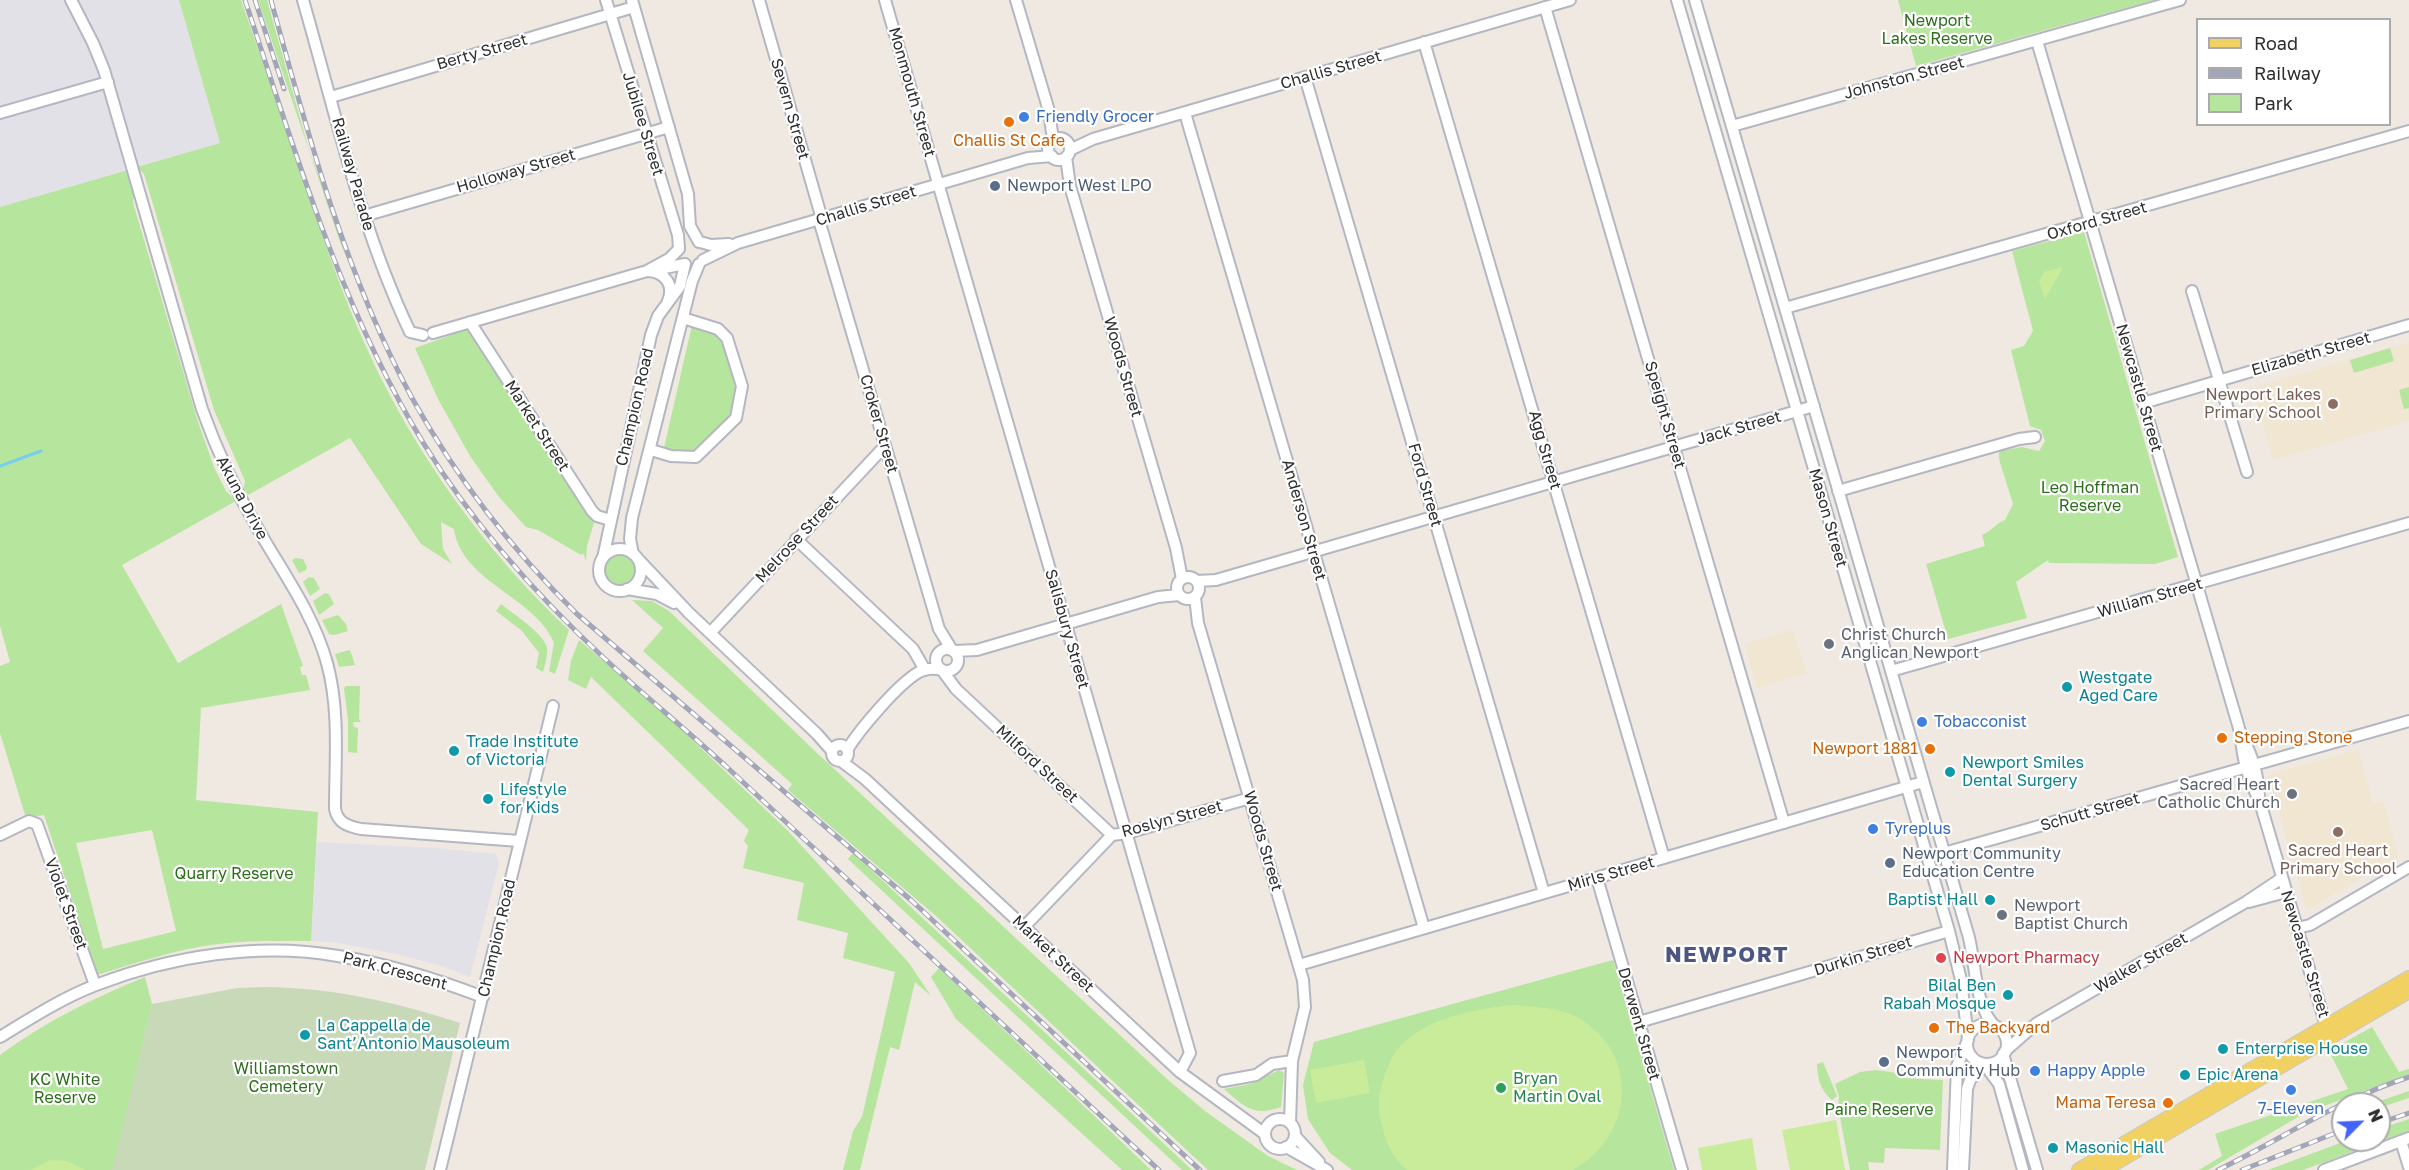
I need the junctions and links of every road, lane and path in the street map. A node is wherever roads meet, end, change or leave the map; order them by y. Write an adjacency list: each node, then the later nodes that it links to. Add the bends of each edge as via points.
1 (71, 0): 17 (street, Akuna Drive)
2 (303, 0): 18 (street, Railway Parade)
3 (606, 0): 13 (street, Jubilee Street)
4 (759, 0): 28 (street, Severn Street)
5 (885, 0): 26 (street, Monmouth Street)
6 (1016, 0): 25 (street, Woods Street)
7 (1569, 0): 12 (street, Challis Street)
8 (1677, 0): 45 (street, Mason Street)
9 (1695, 0): 21 (street, Mason Street)
10 (2180, 0): 14 (street, Johnston Street)
11 (633, 4): 13 (street, Berty Street); 22 (street, Jubilee Street)
12 (1545, 7): 15 (street, Challis Street); 48 (street, Speight Street)
13 (610, 14): 18 (street, Berty Street); 24 (street, Jubilee Street)
14 (2037, 41): 21 (street, Johnston Street); 29 (street, Newcastle Street)
15 (1425, 42): 16 (street, Challis Street); 51 (street, Agg Street)
16 (1305, 77): 19 (street, Challis Street); 53 (street, Ford Street)
17 (108, 82): 20 (street); 86 (street, Akuna Drive, via 216,448 257,528 312,619 321,643 336,710 338,818 361,830)
18 (331, 97): 27 (street, Railway Parade)
19 (1185, 112): 25 (street, Challis Street); 57 (street, Anderson Street)
20 (0, 113)
21 (1732, 126): 38 (street, Mason Street)
22 (669, 127): 24 (street, Holloway Street); 30 (street, Jubilee Street, via 688,194 690,225)
23 (2409, 131): 29 (street, Oxford Street)
24 (646, 133): 27 (street, Holloway Street); 32 (street, Jubilee Street)
25 (1059, 149): 26 (street, Challis Street); 61 (street, Woods Street)
26 (938, 184): 28 (street, Challis Street); 64 (street, Salisbury Street)
27 (364, 216): 40 (street, Railway Parade, via 390,291 410,332 428,334)
28 (820, 219): 31 (street, Challis Street); 47 (street, Croker Street)
29 (2090, 223): 38 (street, Oxford Street); 43 (street, Newcastle Street)
30 (700, 242): 31 (street, Challis Street); 32 (street, via 687,240); 33 (street, via 705,251)
31 (738, 243): 33 (street, Challis Street)
32 (679, 248): 34 (street, via 679,258); 35 (street, via 669,259)
33 (701, 262): 34 (street); 39 (street, Champion Road)
34 (685, 264): 35 (street); 37 (street, Champion Road, via 680,286)
35 (647, 271): 37 (street, via 660,274 669,283); 40 (street)
36 (2192, 291): 42 (street)
37 (668, 301): 54 (street, Champion Road, via 651,334)
38 (1785, 308): 44 (street, Mason Street)
39 (683, 318): 49 (street, Champion Road); 49 (street, via 718,329 727,338 742,386 739,409 731,425 696,457)
40 (470, 322): 54 (street, Market Street, via 590,509)
41 (2409, 326): 42 (street, Elizabeth Street)
42 (2218, 381): 43 (street, Elizabeth Street); 50 (street)
43 (2143, 403): 60 (street, Newcastle Street)
44 (1814, 406): 45 (street, Jack Street); 52 (street, Mason Street)
45 (1797, 411): 48 (street, Jack Street); 80 (street, Mason Street)
46 (2035, 437): 52 (street)
47 (885, 446): 56 (street, Melrose Street); 65 (street, Croker Street)
48 (1674, 447): 51 (street, Jack Street); 82 (street, Speight Street)
49 (651, 450): 58 (street, Champion Road, via 631,525 630,539)
50 (2247, 472)
51 (1554, 481): 53 (street, Jack Street); 88 (street, Agg Street)
52 (1838, 491): 73 (street, Mason Street)
53 (1434, 516): 57 (street, Jack Street); 93 (street, Ford Street)
54 (610, 520): 59 (street, Champion Road)
55 (2409, 523): 60 (street, William Street)
56 (796, 539): 66 (street, Melrose Street); 70 (street, via 913,649)
57 (1313, 551): 61 (street, Jack Street); 96 (street, Anderson Street)
58 (636, 557): 59 (street, via 617,549); 62 (street, via 641,570 639,579); 63 (street, Market Street)
59 (603, 558): 62 (street, via 600,569 604,582 613,589)
60 (2196, 585): 73 (street, William Street); 78 (street, Newcastle Street, via 2241,735 2250,751)
61 (1188, 588): 64 (street, Jack Street); 81 (street, Woods Street)
62 (627, 589): 63 (street, Market Street, via 662,595)
63 (689, 613): 66 (street, Market Street)
64 (1066, 625): 68 (street, Jack Street); 83 (street, Salisbury Street)
65 (939, 629): 67 (street, Croker Street); 69 (street, Croker Street)
66 (710, 633): 77 (street, Market Street, via 817,734)
67 (953, 650): 68 (street, Jack Street); 69 (street); 71 (street, via 958,657)
68 (977, 650): 71 (street, Jack Street)
69 (938, 653): 70 (street); 72 (street, via 937,664)
70 (924, 666): 72 (street); 77 (street, via 913,670)
71 (957, 666): 72 (street, via 950,671); 74 (street)
72 (942, 670): 74 (street, Milford Street)
73 (1891, 671): 79 (street, Mason Street)
74 (961, 693): 85 (street, Milford Street)
75 (553, 706): 86 (street, Champion Road)
76 (2409, 721): 78 (street, Schutt Street)
77 (841, 751): 95 (street, Market Street)
78 (2250, 766): 87 (street, Schutt Street); 91 (street, Newcastle Street)
79 (1923, 782): 80 (street, Mirls Street); 87 (street, Mason Street)
80 (1907, 787): 82 (street, Mirls Street); 98 (street, Mason Street)
81 (1250, 798): 83 (street, Roslyn Street); 99 (street, Woods Street)
82 (1784, 823): 88 (street, Mirls Street)
83 (1127, 833): 85 (street, Roslyn Street); 113 (street, Salisbury Street, via 1190,1053)
84 (0, 835): 101 (street, Violet Street, via 30,821 37,823)
85 (1112, 835): 95 (street, Roslyn Street)
86 (519, 841): 103 (street, Champion Road)
87 (1944, 853): 106 (street, Mason Street, via 1984,1010)
88 (1664, 858): 90 (street, Mirls Street)
89 (2409, 867): 97 (street, via 2310,925)
90 (1597, 878): 93 (street, Mirls Street); 104 (street, Derwent Street)
91 (2282, 878): 92 (street, Newcastle Street); 94 (street, Walker Street)
92 (2286, 892): 94 (street, Walker Street); 97 (street, Newcastle Street)
93 (1544, 893): 96 (street, Mirls Street)
94 (2246, 902): 105 (street, Walker Street)
95 (1024, 927): 113 (street, Market Street)
96 (1424, 928): 99 (street, Mirls Street)
97 (2297, 928): 107 (street, Newcastle Street)
98 (1949, 931): 104 (street, Durkin Street); 109 (street, Mason Street, via 1961,980)
99 (1299, 965): 111 (street, Woods Street, via 1305,1007)
100 (2409, 978): 107 (main road)
101 (95, 985): 103 (street, Park Crescent, via 174,962 270,951 336,955 374,963); 108 (street, Park Crescent)
102 (2409, 991): 107 (main road)
103 (483, 997): 127 (street, Champion Road)
104 (1639, 1022): 128 (street, Derwent Street)
105 (2037, 1023): 106 (street, Walker Street, via 2014,1031); 110 (street, Walker Street)
106 (1998, 1028): 109 (street, via 1981,1025); 110 (street, via 2006,1039)
107 (2328, 1031): 133 (main road); 134 (main road)
108 (0, 1037)
109 (1968, 1039): 112 (street, via 1970,1055); 129 (street, via 1958,1063)
110 (2004, 1053): 112 (street, via 1996,1061); 132 (street)
111 (1292, 1061): 114 (street, via 1272,1064 1256,1075); 115 (street, Woods Street)
112 (1983, 1064): 123 (street, via 1999,1084); 124 (street, via 1967,1086)
113 (1180, 1072): 116 (street, Market Street)
114 (1223, 1081)
115 (1291, 1097): 117 (street); 118 (street, Woods Street)
116 (1247, 1120): 117 (street, Market Street); 119 (street, Market Street)
117 (1274, 1120): 118 (street); 119 (street)
118 (1290, 1123): 120 (street)
119 (1265, 1134): 122 (street, via 1272,1147)
120 (1295, 1136): 122 (street); 126 (street)
121 (2405, 1139): 125 (street); 135 (street)
122 (1287, 1147): 126 (street)
123 (2018, 1155): 130 (street); 131 (street)
124 (1964, 1167)
125 (2409, 1167)
126 (1326, 1169)
127 (440, 1170)
128 (1682, 1170)
129 (1953, 1170)
130 (2015, 1170)
131 (2023, 1170)
132 (2037, 1170)
133 (2079, 1170)
134 (2103, 1170)
135 (2324, 1170)

